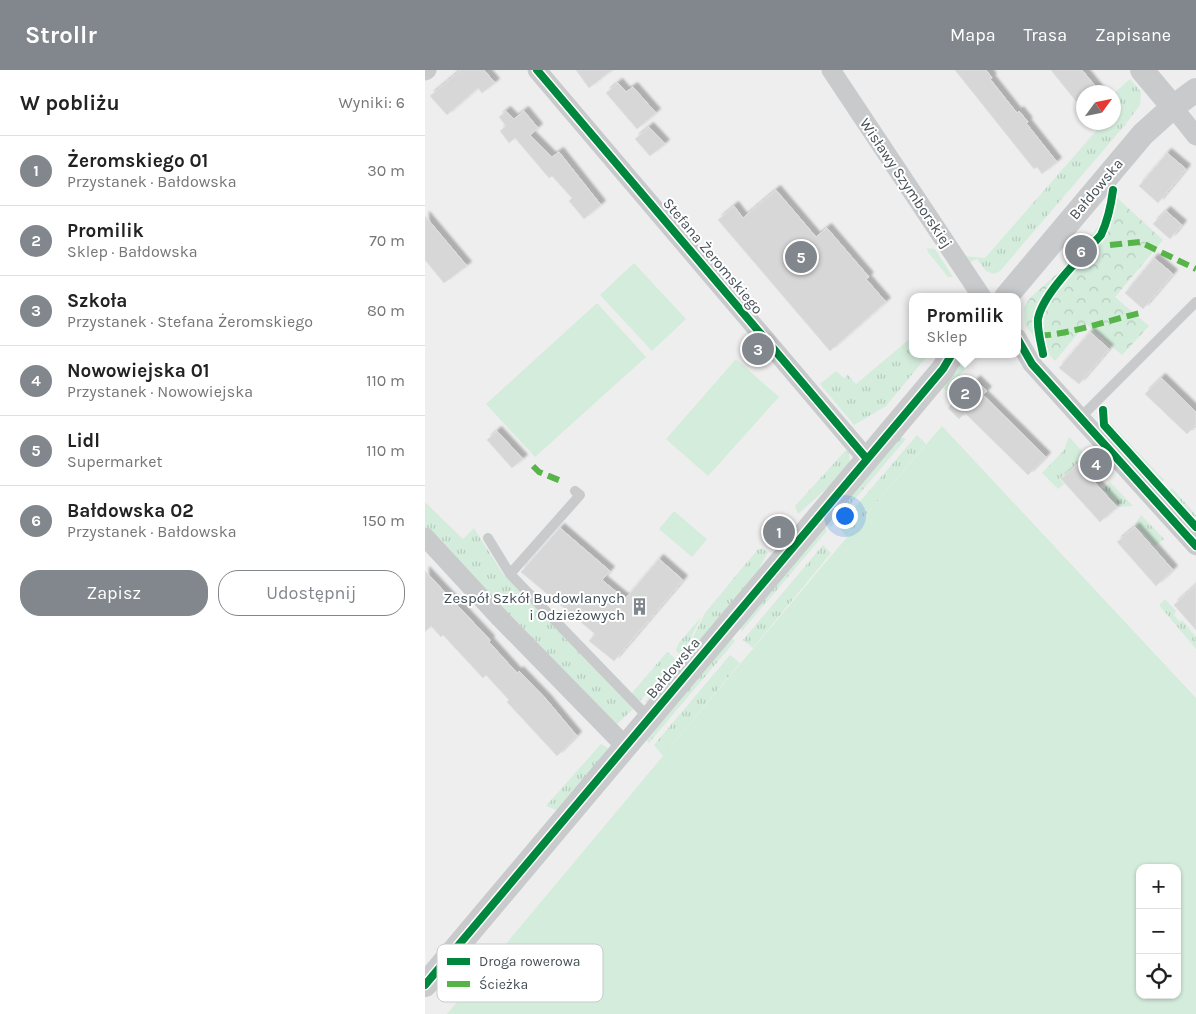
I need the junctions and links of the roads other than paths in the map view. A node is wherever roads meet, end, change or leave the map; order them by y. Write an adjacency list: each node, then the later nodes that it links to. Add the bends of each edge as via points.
1 (537, 70): 13 (street, Stefana Żeromskiego)
2 (831, 70): 7 (street, Wisławy Szymborskiej)
3 (1142, 70): 5 (street)
4 (1196, 90): 5 (street, Bałdowska)
5 (1173, 107): 6 (street); 8 (street, Bałdowska, via 1143,134)
6 (1196, 136)
7 (979, 293)
8 (1009, 293)
9 (1196, 302): 12 (lane)
10 (1025, 358): 12 (street)
11 (947, 362): 13 (street, Bałdowska)
12 (1080, 418): 17 (street)
13 (867, 459): 19 (street, Bałdowska)
14 (575, 491): 18 (lane, via 580,495)
15 (425, 538): 20 (street)
16 (489, 538): 18 (lane)
17 (1196, 546)
18 (510, 574): 19 (lane)
19 (649, 718): 20 (street, Bałdowska)
20 (625, 746): 21 (street, Bałdowska)
21 (459, 944)
22 (437, 971): 23 (street, Bałdowska)
23 (425, 985)

